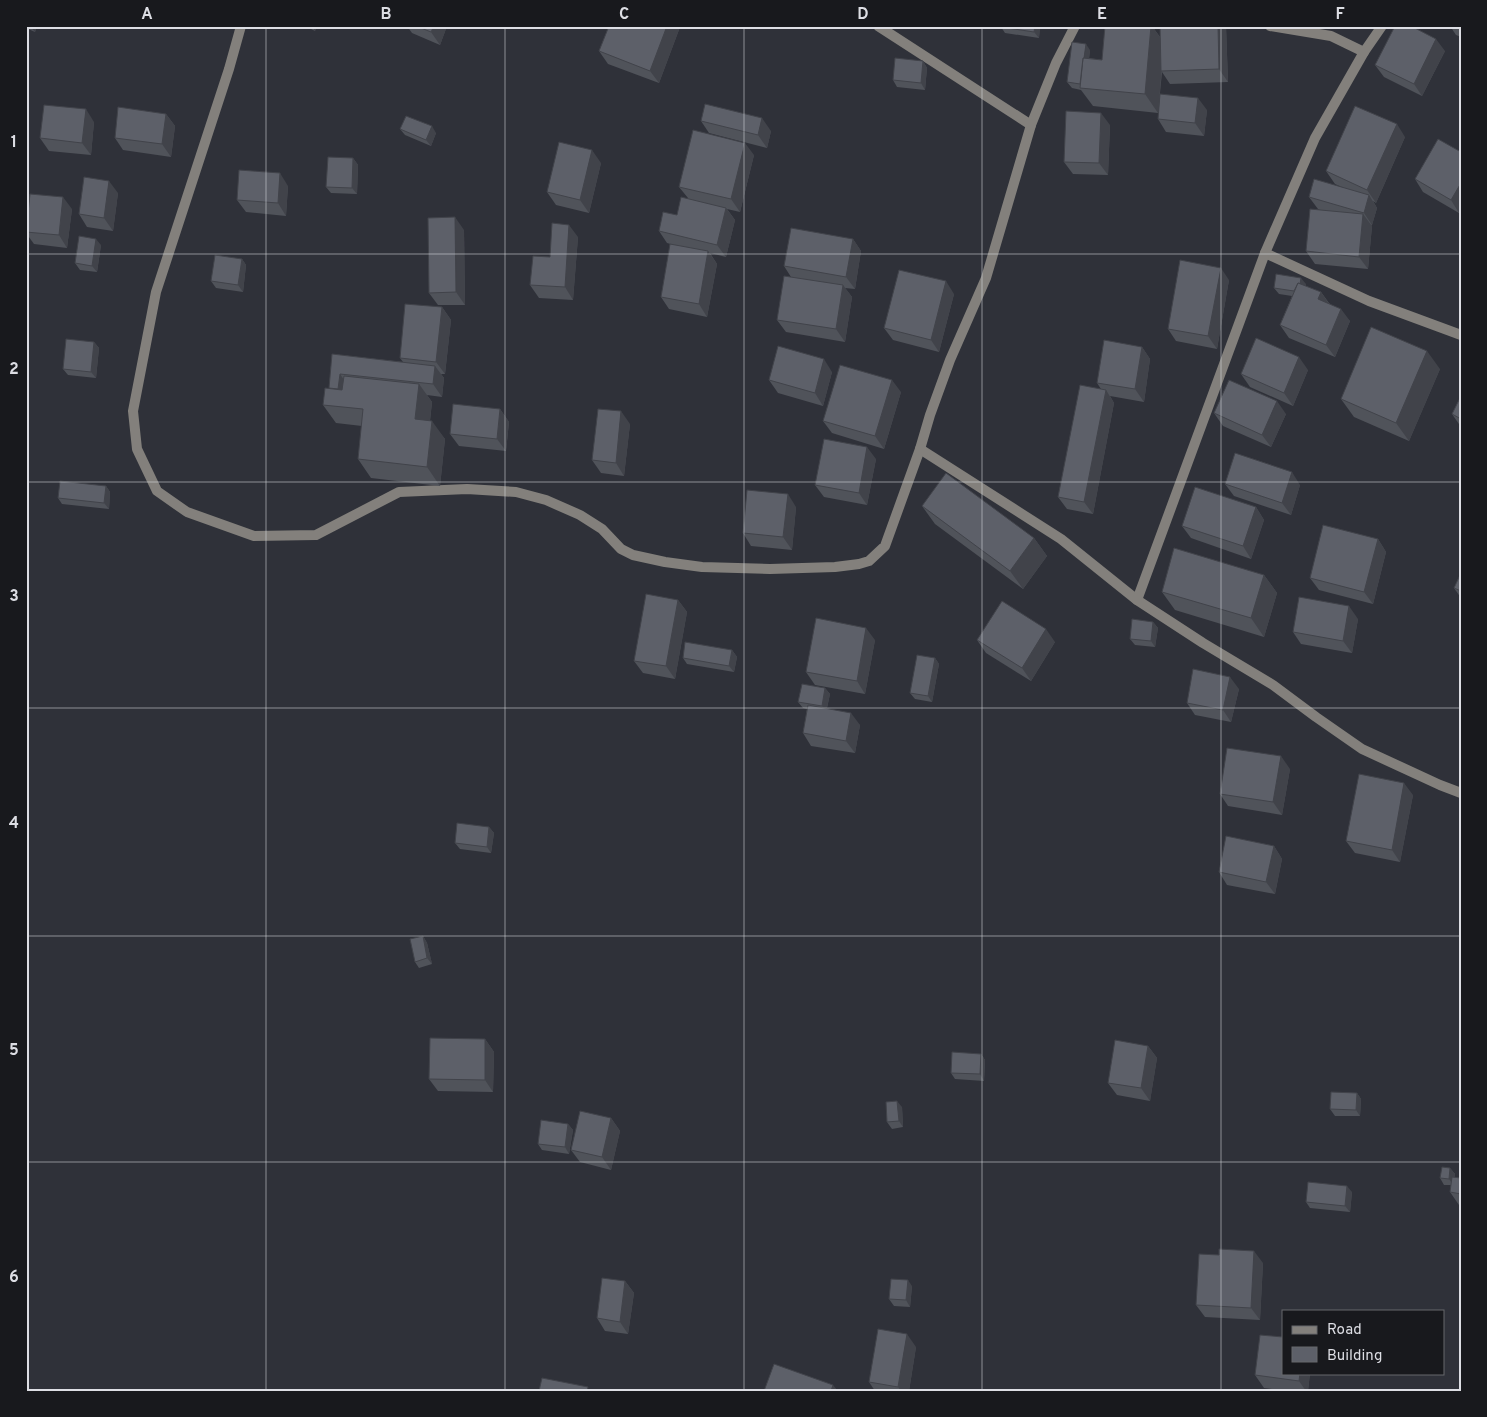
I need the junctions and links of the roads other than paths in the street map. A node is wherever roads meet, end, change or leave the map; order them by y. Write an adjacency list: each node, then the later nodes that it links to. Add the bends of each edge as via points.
1 (241, 26): 10 (street, via 156,292 133,412 137,449 157,491 187,512 254,536 316,535 399,492 495,490 546,500 580,515 633,555 702,566 835,567 868,561 884,546)
2 (878, 26): 7 (street)
3 (1075, 26): 7 (street)
4 (1270, 26): 6 (street, via 1331,36)
5 (1382, 26): 6 (street)
6 (1364, 52): 8 (street, via 1315,138)
7 (1031, 125): 10 (street, via 986,278 950,360)
8 (1265, 253): 9 (street, via 1368,301); 11 (street)
9 (1461, 335)
10 (920, 449): 11 (street, via 1061,539)
11 (1137, 600): 12 (street, via 1273,684 1362,749)
12 (1461, 793)

